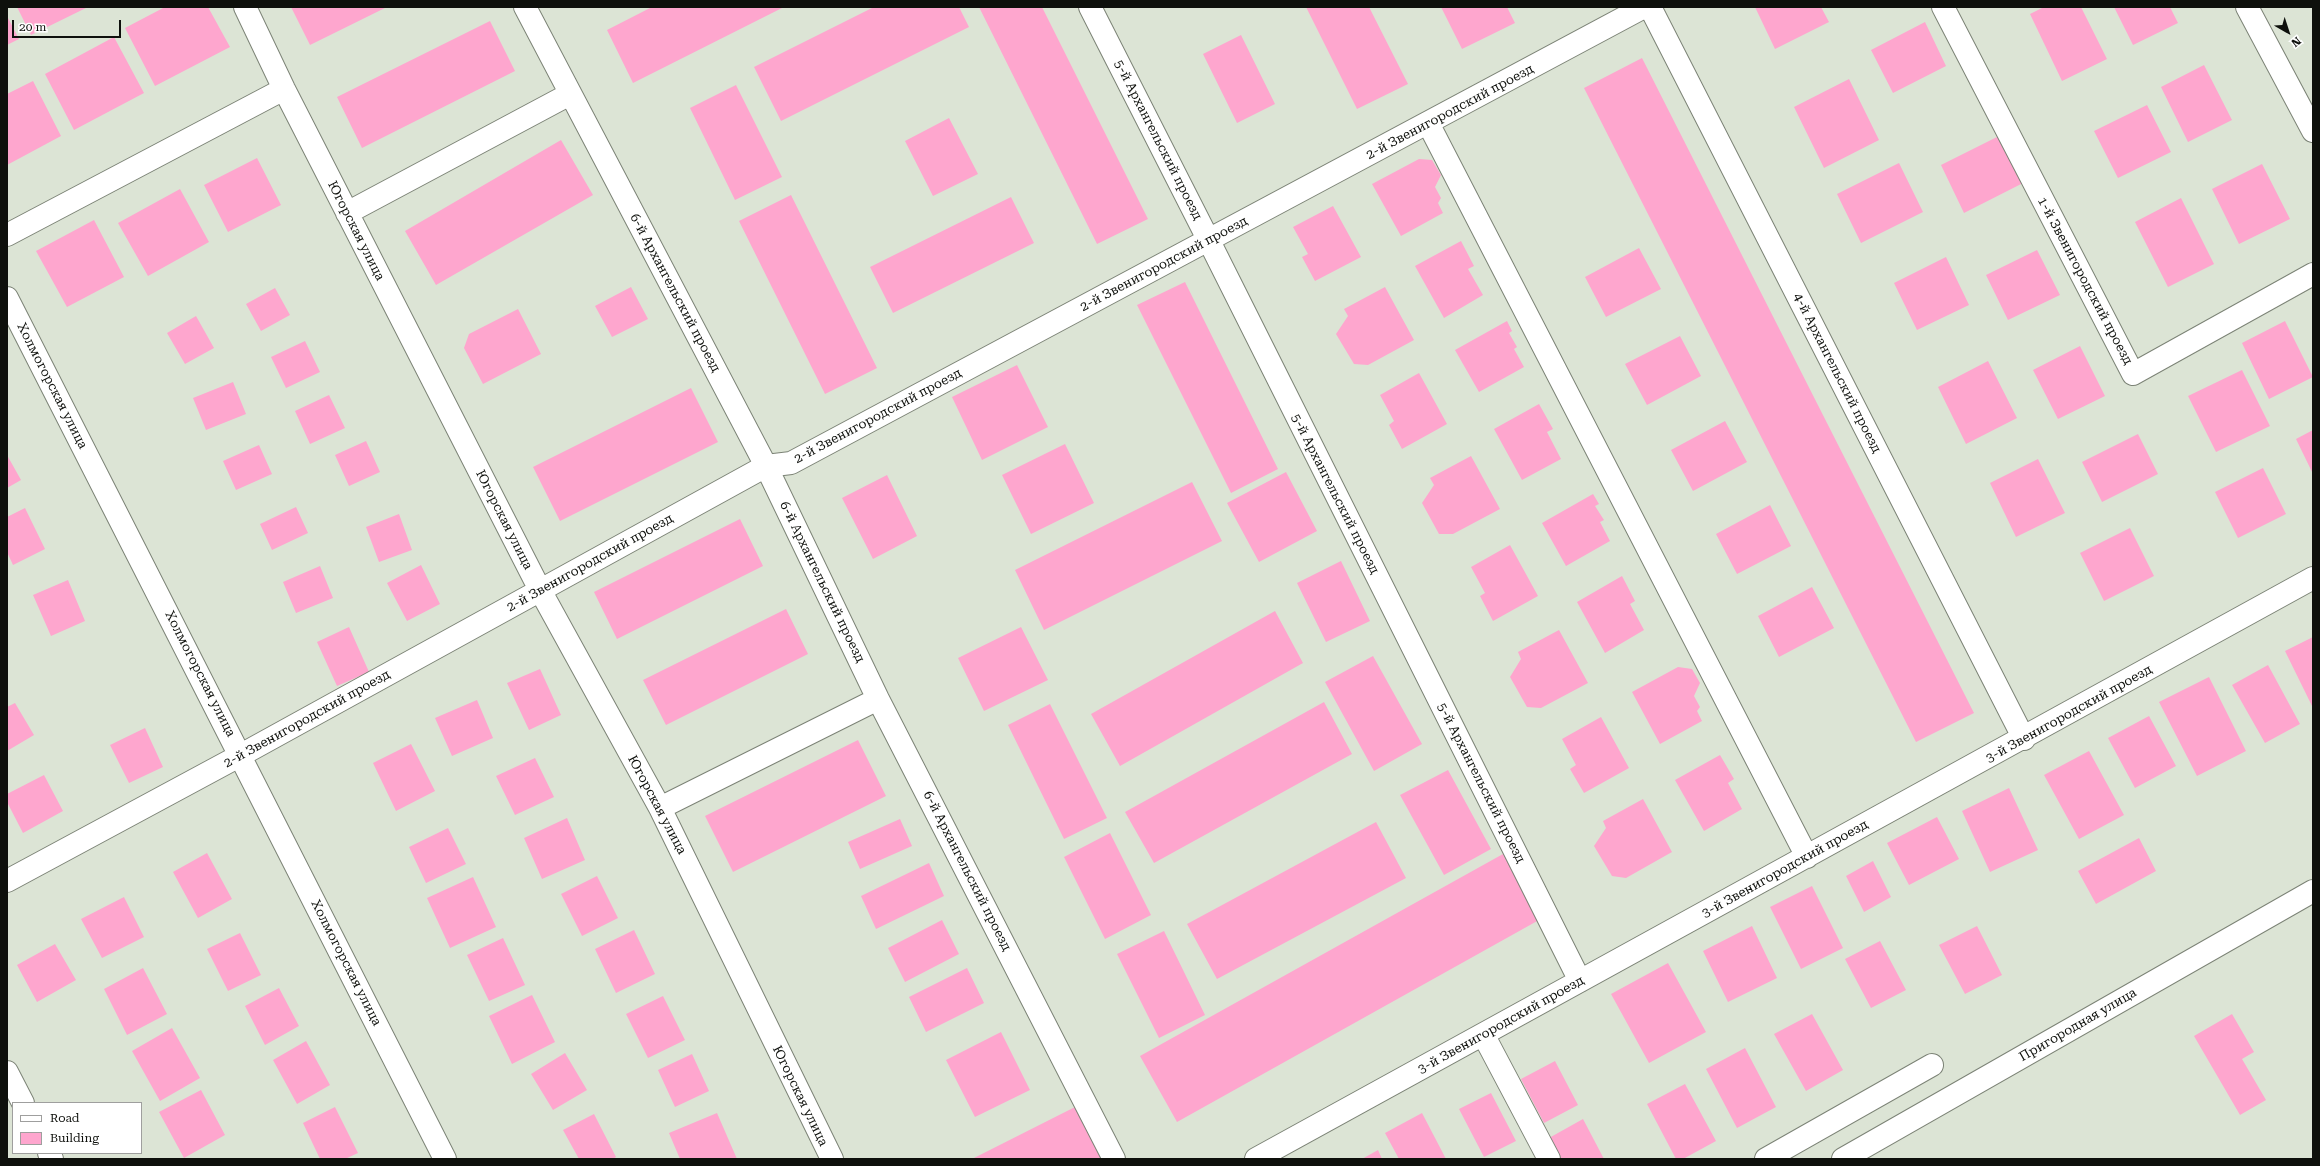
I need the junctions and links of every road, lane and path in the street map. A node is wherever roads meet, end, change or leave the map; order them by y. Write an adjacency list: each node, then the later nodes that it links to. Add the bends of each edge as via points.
1 (244, 7): 8 (street, Югорская улица)
2 (525, 7): 9 (street, 6-й Архангельский проезд)
3 (1090, 7): 14 (street, 5-й Архангельский проезд)
4 (1644, 7): 10 (street, 2-й Звенигородский проезд)
5 (1650, 7): 21 (street, 4-й Архангельский проезд)
6 (1943, 7): 15 (street, 1-й Звенигородский проезд, via 2133,374)
7 (2247, 7): 11 (street)
8 (284, 90): 12 (street, Югорская улица); 13 (street)
9 (570, 94): 12 (street); 17 (street, 6-й Архангельский проезд)
10 (1428, 123): 14 (street, 2-й Звенигородский проезд); 24 (street)
11 (2313, 131)
12 (347, 213): 19 (street, Югорская улица)
13 (7, 235)
14 (1209, 241): 17 (street, 2-й Звенигородский проезд, via 791,463); 27 (street, 5-й Архангельский проезд)
15 (2313, 274)
16 (7, 298): 22 (street, Холмогорская улица)
17 (766, 466): 19 (street, 2-й Звенигородский проезд); 20 (street, 6-й Архангельский проезд)
18 (2313, 578): 21 (street, 3-й Звенигородский проезд)
19 (540, 590): 22 (street, 2-й Звенигородский проезд); 23 (street, Югорская улица)
20 (878, 700): 23 (street); 34 (street, 6-й Архангельский проезд)
21 (2024, 739): 24 (street, 3-й Звенигородский проезд)
22 (241, 755): 25 (street, 2-й Звенигородский проезд); 32 (street, Холмогорская улица)
23 (660, 808): 33 (street, Югорская улица)
24 (1807, 857): 27 (street, 3-й Звенигородский проезд)
25 (7, 881)
26 (2313, 891): 38 (street, Пригородная улица)
27 (1580, 981): 28 (street, 3-й Звенигородский проезд)
28 (1484, 1036): 35 (street, 3-й Звенигородский проезд); 36 (street)
29 (1932, 1065): 37 (street)
30 (7, 1072): 31 (street)
31 (22, 1102)
32 (445, 1159)
33 (832, 1159)
34 (1114, 1159)
35 (1256, 1159)
36 (1549, 1159)
37 (1766, 1159)
38 (1844, 1159)

